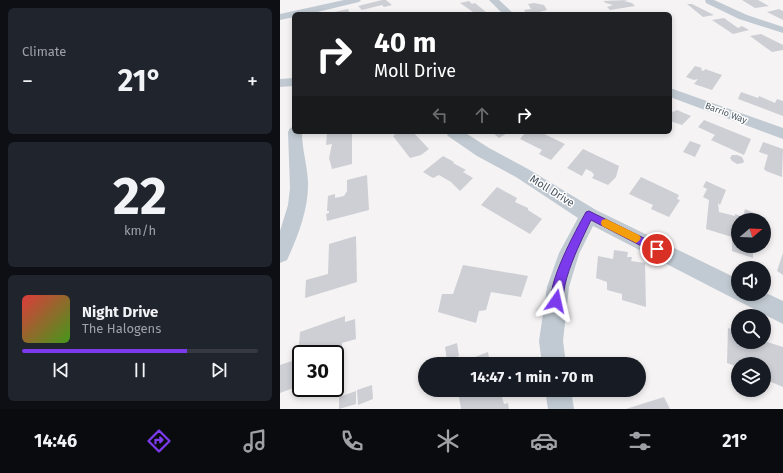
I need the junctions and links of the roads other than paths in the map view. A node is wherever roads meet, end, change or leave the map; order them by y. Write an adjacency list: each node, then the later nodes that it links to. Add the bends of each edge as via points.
1 (298, 0): 5 (street)
2 (356, 0): 6 (street)
3 (494, 0): 7 (street)
4 (709, 1): 10 (street, via 743,17)
5 (301, 12)
6 (309, 12)
7 (507, 12)
8 (292, 15): 9 (street)
9 (280, 17)
10 (783, 30)
11 (292, 82): 12 (street)
12 (280, 83)
13 (672, 93): 16 (street, Barrio Way)
14 (295, 134): 18 (street, via 299,188 295,212)
15 (456, 134): 17 (street, Moll Drive)
16 (783, 134)
17 (589, 215): 19 (street, Moll Drive); 22 (street, via 569,253 558,287 551,341)
18 (280, 254)
19 (731, 286)
20 (759, 301): 21 (street)
21 (783, 313)
22 (553, 357)
23 (559, 397): 24 (street)
24 (561, 409)

